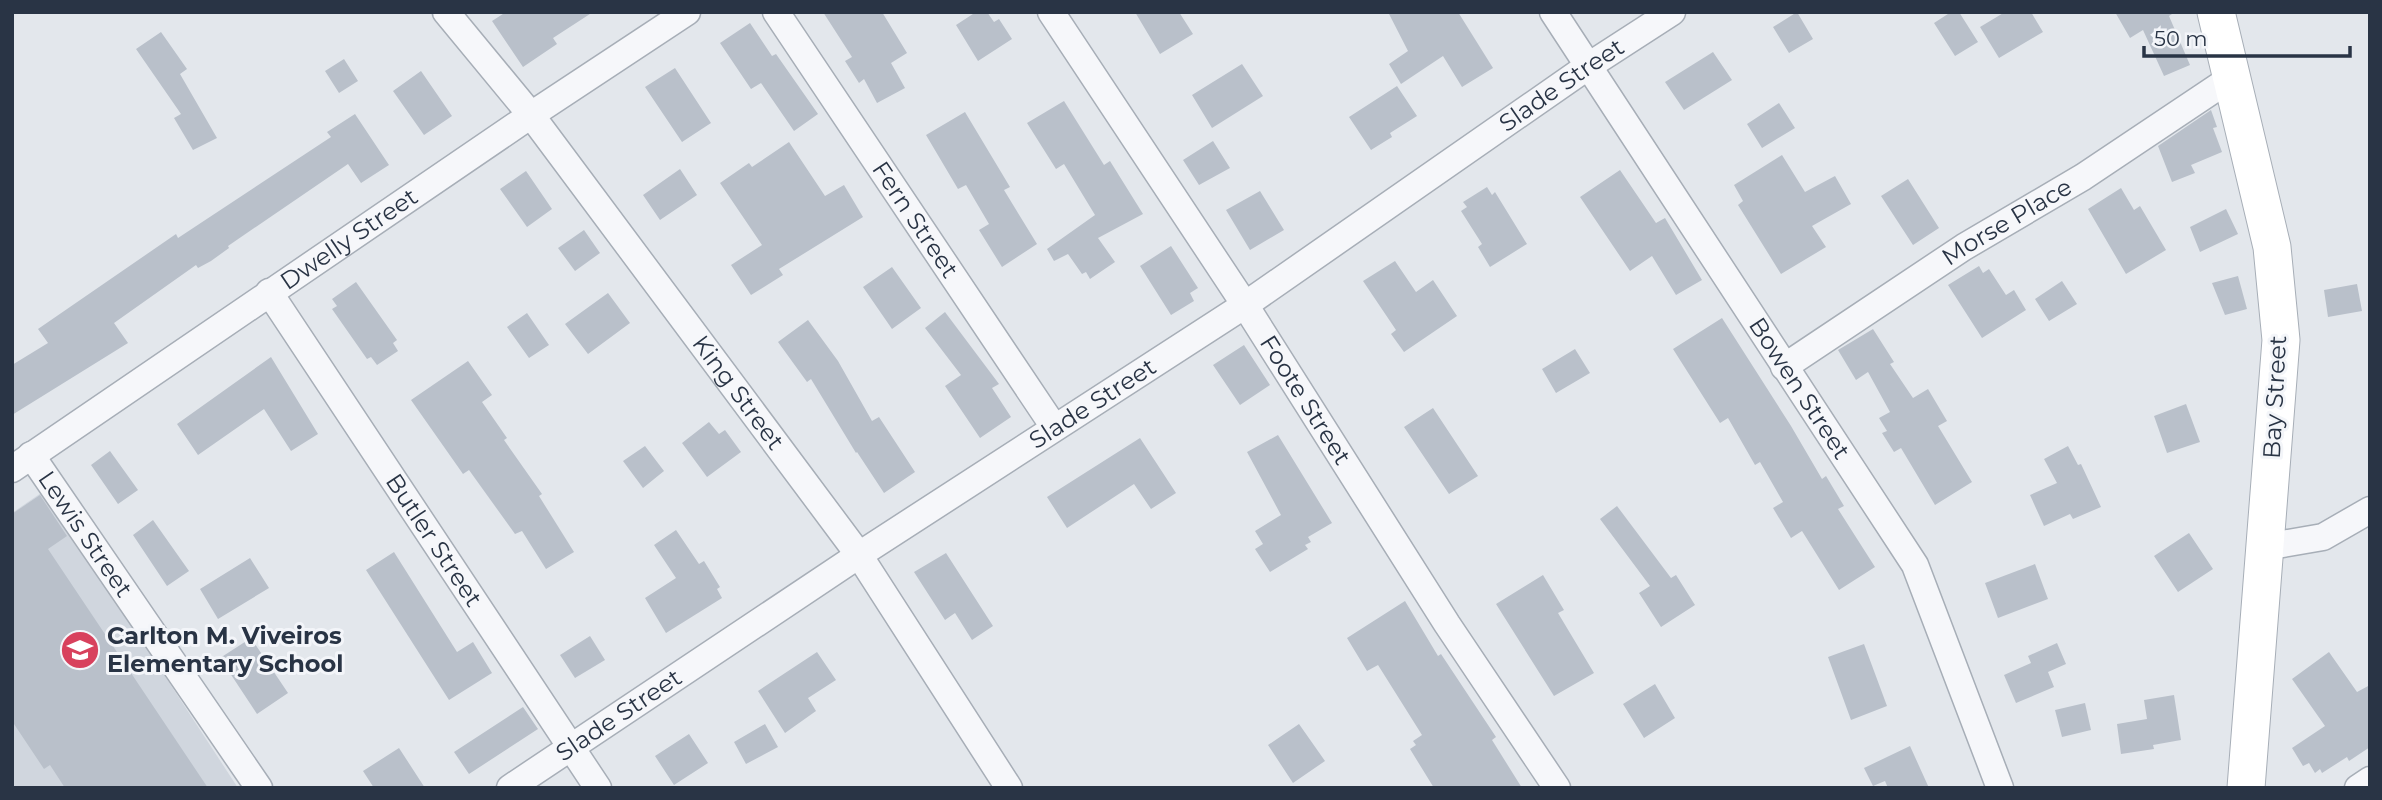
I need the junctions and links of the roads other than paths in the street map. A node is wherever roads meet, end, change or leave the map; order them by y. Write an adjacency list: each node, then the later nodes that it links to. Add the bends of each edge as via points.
1 (446, 12): 10 (street, King Street)
2 (687, 12): 10 (street, Dwelly Street)
3 (776, 12): 14 (street, Fern Street)
4 (1051, 12): 12 (street, Foote Street)
5 (1553, 12): 8 (street, Bowen Street)
6 (1672, 12): 8 (street, Slade Street)
7 (2216, 12): 9 (main road, Bay Street)
8 (1587, 67): 12 (street, Slade Street); 13 (street, Bowen Street)
9 (2231, 78): 13 (street, Morse Place); 17 (main road, Bay Street, via 2272,247 2281,341)
10 (531, 114): 11 (street, Dwelly Street); 18 (street, King Street)
11 (269, 292): 15 (street, Dwelly Street); 19 (street, Butler Street)
12 (1245, 305): 14 (street, Slade Street); 25 (street, Foote Street)
13 (1784, 367): 26 (street, Bowen Street, via 1916,565)
14 (1054, 427): 18 (street, Slade Street)
15 (22, 462): 21 (street, Lewis Street)
16 (2370, 510): 17 (street, via 2323,537)
17 (2266, 547): 27 (main road, Bay Street)
18 (859, 555): 19 (street, Slade Street); 24 (street, King Street)
19 (571, 747): 22 (street, Slade Street); 23 (street, Butler Street)
20 (2370, 780): 28 (street)
21 (259, 788)
22 (510, 788)
23 (598, 788)
24 (1009, 788)
25 (1556, 788)
26 (2000, 788)
27 (2246, 788)
28 (2358, 788)

